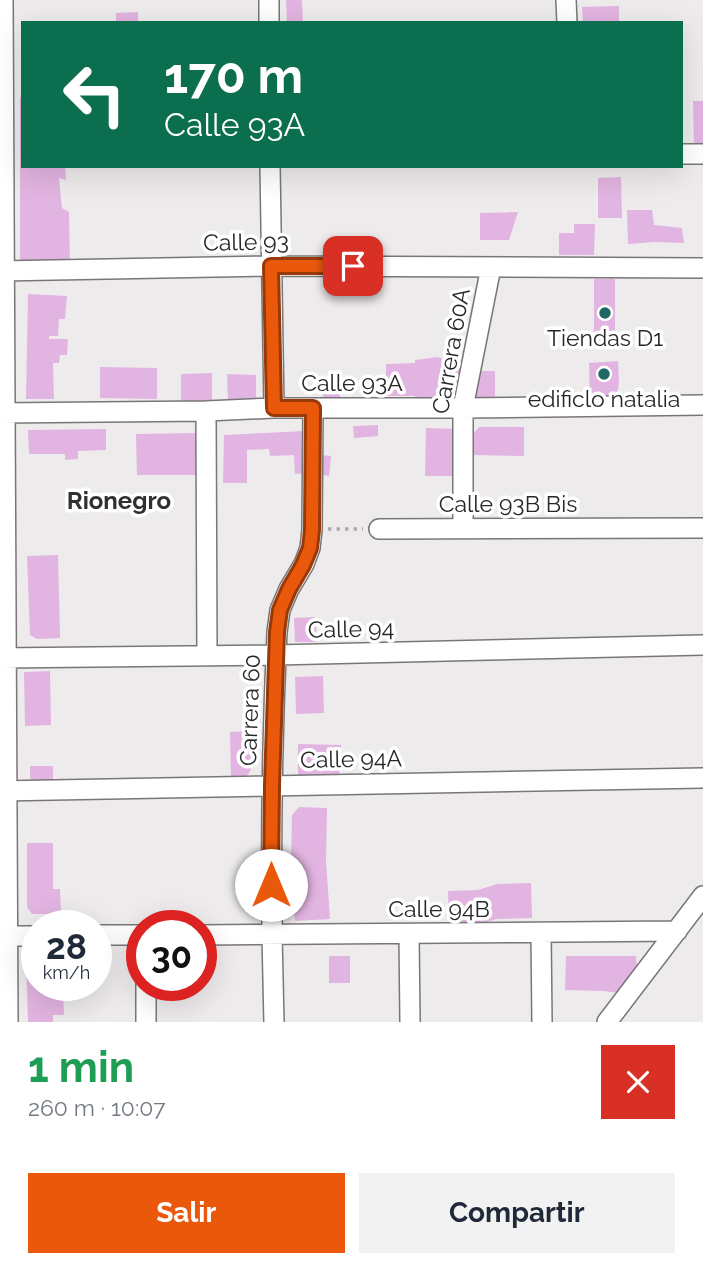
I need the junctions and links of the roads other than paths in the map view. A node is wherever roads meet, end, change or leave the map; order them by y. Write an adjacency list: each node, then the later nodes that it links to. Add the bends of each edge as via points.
1 (3, 0): 6 (street)
2 (269, 0): 4 (street)
3 (566, 0): 5 (street)
4 (269, 21)
5 (567, 21)
6 (9, 85): 13 (street)
7 (683, 154): 8 (street)
8 (703, 154)
9 (270, 168): 10 (street)
10 (271, 266): 11 (street, Calle 93); 13 (street, Calle 93); 15 (street)
11 (491, 267): 12 (street, Calle 93); 17 (street, Carrera 60A)
12 (703, 268)
13 (2, 271): 19 (street)
14 (703, 405): 17 (street, Calle 93A)
15 (274, 408): 16 (street, Calle 93A); 18 (street, Calle 93A)
16 (313, 408): 17 (street, Calle 93A); 27 (street, Carrera 60, via 310,548 280,610)
17 (463, 408): 20 (street, Carrera 60A)
18 (206, 411): 19 (street, Calle 93A); 26 (street)
19 (2, 413): 23 (street)
20 (463, 528): 21 (street, Calle 93B Bis); 22 (street, Calle 93B Bis)
21 (703, 528)
22 (379, 529)
23 (3, 547): 28 (street)
24 (703, 631): 25 (street)
25 (703, 645): 27 (street, Calle 94); 29 (street)
26 (207, 655): 27 (street, Calle 94); 28 (street, Calle 94)
27 (276, 655): 31 (street, Carrera 60)
28 (3, 658): 32 (street)
29 (703, 662)
30 (703, 778): 31 (street, Calle 94A)
31 (272, 785): 32 (street, Calle 94A); 36 (street, Carrera 60)
32 (4, 791): 39 (street)
33 (703, 896): 34 (street)
34 (677, 930): 35 (street, Calle 94B); 46 (street)
35 (541, 933): 37 (street, Calle 94B); 45 (street)
36 (271, 934): 37 (street, Calle 94B); 38 (street, Calle 94B); 43 (street, Carrera 60)
37 (409, 934): 44 (street)
38 (217, 935)
39 (4, 936): 41 (street)
40 (146, 1001): 42 (street)
41 (8, 1022)
42 (146, 1022)
43 (274, 1022)
44 (410, 1022)
45 (541, 1022)
46 (607, 1022)

